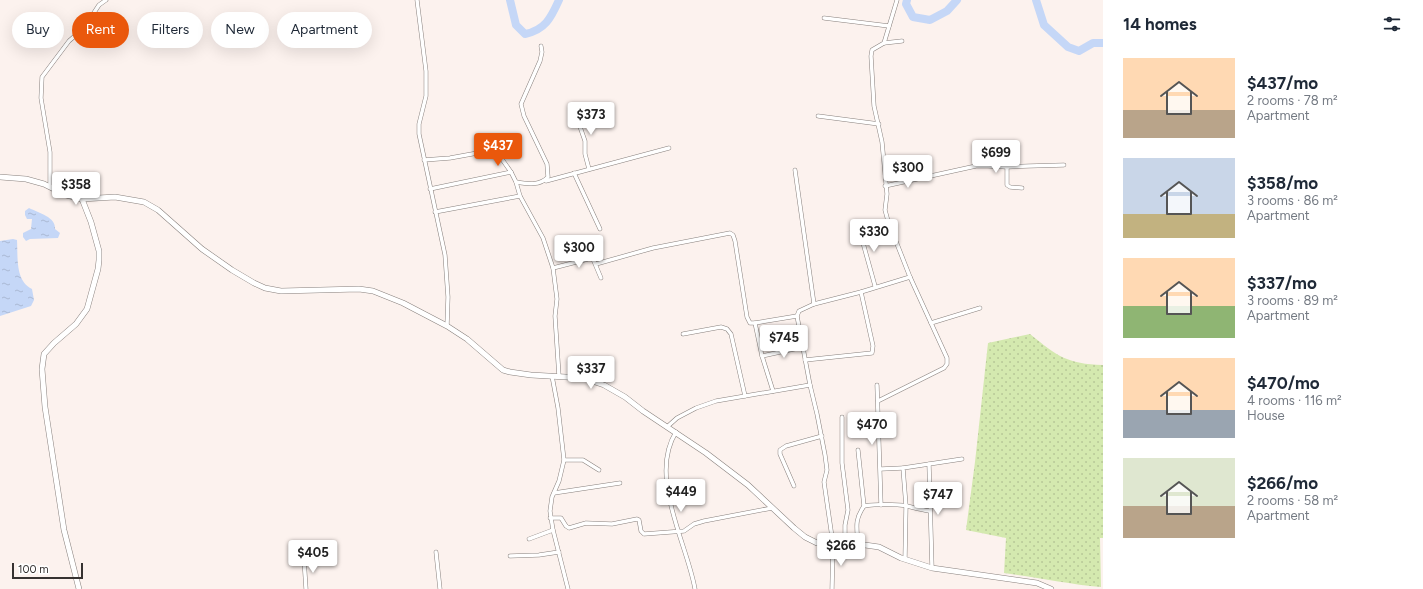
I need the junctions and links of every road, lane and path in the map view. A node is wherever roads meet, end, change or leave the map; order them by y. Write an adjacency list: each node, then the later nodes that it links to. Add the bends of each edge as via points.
1 (106, 0): 24 (street, via 99,5 84,28 69,41 42,77 41,98 50,152)
2 (417, 0): 13 (street, via 426,71 426,96 419,124)
3 (897, 0): 5 (street)
4 (824, 18): 5 (street)
5 (889, 26): 7 (street)
6 (902, 42): 7 (street)
7 (884, 43): 11 (street, via 872,50 870,56 874,106)
8 (541, 46): 21 (street, via 540,61 521,104 546,164 548,177)
9 (573, 107): 16 (street, via 585,141)
10 (818, 116): 11 (street)
11 (879, 124): 23 (street)
12 (669, 148): 16 (street)
13 (424, 160): 18 (street, via 494,150); 26 (street)
14 (1064, 165): 15 (street)
15 (1007, 167): 23 (street, via 976,166); 25 (street, via 1007,185)
16 (589, 169): 19 (street)
17 (796, 170): 38 (street)
18 (511, 172): 22 (street); 26 (street)
19 (574, 173): 21 (street); 31 (street)
20 (0, 177): 24 (street, via 19,178)
21 (544, 181): 22 (street, via 530,184)
22 (516, 182): 27 (street)
23 (885, 186): 34 (street, via 888,222)
24 (50, 187): 28 (street)
25 (1022, 188)
26 (430, 189): 29 (street)
27 (520, 196): 29 (street); 33 (street, via 543,238)
28 (82, 199): 43 (street, via 115,197 134,199 151,205 202,249 264,288 281,291 373,291); 87 (street, via 91,222 99,260 87,309 76,324 48,349 43,360 45,407 64,530)
29 (435, 212): 43 (street, via 444,255 448,297)
30 (858, 225): 36 (street)
31 (600, 229)
32 (596, 264): 33 (street, via 593,259 588,259); 35 (street); 41 (street, via 652,248 730,233 735,241 747,317 750,323)
33 (553, 268): 49 (street)
34 (910, 277): 36 (street); 42 (street)
35 (601, 278)
36 (875, 286): 37 (street)
37 (861, 292): 38 (street); 47 (street, via 873,346 872,353)
38 (814, 304): 40 (street, via 799,311)
39 (980, 308): 42 (street)
40 (797, 316): 41 (street); 45 (street)
41 (755, 323): 46 (street)
42 (931, 323): 54 (street, via 947,358 947,364 944,368)
43 (447, 326): 48 (street, via 467,339 503,370)
44 (683, 334): 53 (street, via 722,327 727,329 731,334)
45 (803, 347): 46 (street); 47 (street)
46 (762, 356): 52 (street)
47 (805, 360): 50 (street)
48 (552, 376): 49 (street); 61 (street)
49 (560, 376): 56 (street, via 583,378 604,385)
50 (810, 385): 52 (street); 58 (street)
51 (877, 385): 54 (street)
52 (773, 391): 53 (street)
53 (745, 396): 56 (street, via 716,401 696,408 677,418)
54 (878, 401): 64 (street)
55 (842, 417): 79 (street, via 842,463 848,510 845,525)
56 (667, 427): 57 (street)
57 (676, 432): 72 (street, via 742,481); 76 (street, via 671,440 666,469 671,506)
58 (822, 436): 67 (street, via 780,450); 78 (street, via 826,470 824,482)
59 (858, 450): 69 (street)
60 (962, 459): 62 (street)
61 (564, 460): 65 (street, via 583,460); 68 (street)
62 (929, 464): 63 (street); 73 (street)
63 (904, 468): 64 (street); 71 (street)
64 (881, 469): 70 (street)
65 (599, 470)
66 (620, 483): 68 (street)
67 (794, 486)
68 (554, 493): 74 (street)
69 (864, 506): 70 (street); 80 (street, via 857,520)
70 (881, 506): 71 (street)
71 (906, 506): 73 (street); 85 (street)
72 (773, 508): 76 (street, via 704,521 684,531); 78 (street, via 805,537 817,543)
73 (930, 511): 86 (street)
74 (550, 518): 75 (street); 76 (street, via 561,518 569,528 586,523 612,524 637,519 644,534)
75 (553, 530): 77 (street); 82 (street)
76 (678, 531): 91 (street)
77 (529, 538)
78 (833, 544): 79 (street); 92 (street)
79 (846, 544): 80 (street)
80 (858, 544): 85 (street, via 879,547)
81 (436, 552): 89 (street)
82 (559, 552): 83 (street); 90 (street)
83 (510, 556)
84 (304, 559): 88 (street)
85 (905, 559): 86 (street)
86 (932, 568): 93 (street, via 1037,583)
87 (79, 589)
88 (306, 589)
89 (440, 589)
90 (568, 589)
91 (696, 589)
92 (832, 589)
93 (1050, 589)

